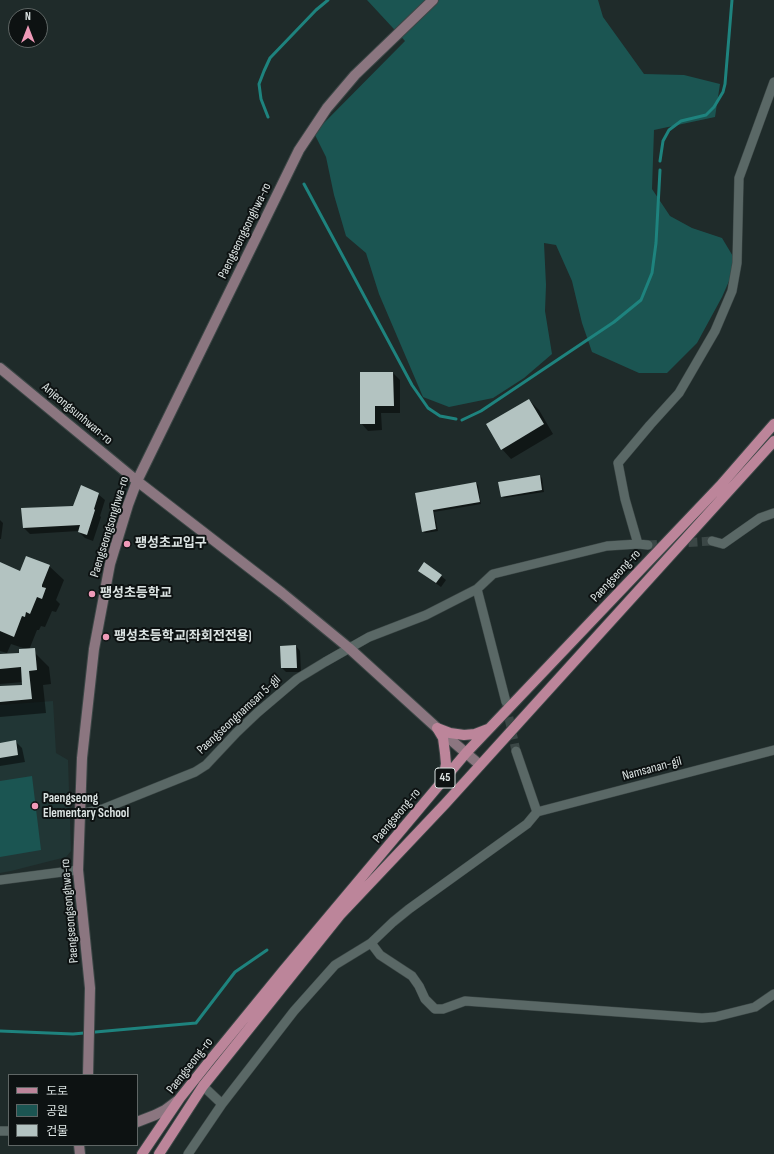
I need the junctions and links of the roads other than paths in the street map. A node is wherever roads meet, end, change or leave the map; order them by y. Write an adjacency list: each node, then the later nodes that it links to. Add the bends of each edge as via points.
1 (433, 0): 6 (street, Paengseongsonghwa-ro, via 355,75 327,108 299,150)
2 (774, 82): 9 (street, via 739,178 737,263 732,291 716,331 679,394 618,463)
3 (0, 368): 6 (street, Anjeongsunhwan-ro)
4 (774, 424): 15 (main road, Paengseong-ro / 45, via 720,486)
5 (774, 442): 19 (main road, Paengseong-ro / 45)
6 (137, 481): 12 (street, Anjeongsunhwan-ro); 22 (street, Paengseongsonghwa-ro, via 110,564 94,649 82,758)
7 (774, 513): 8 (street, via 760,518 724,544)
8 (712, 541)
9 (638, 544): 10 (street); 11 (street, Paengseongnamsan 5-gil, via 607,546 493,574)
10 (648, 545)
11 (476, 589): 12 (street, Paengseongnamsan 5-gil, via 426,615 369,637); 13 (street)
12 (349, 648): 14 (street, Anjeongsunhwan-ro); 22 (street, Paengseongnamsan 5-gil, via 297,679 242,727 206,765 195,772 103,809)
13 (506, 702)
14 (437, 728): 15 (main road, via 450,733 475,734); 18 (street, Anjeongsunhwan-ro); 20 (main road, via 443,738 446,758)
15 (490, 728): 18 (main road, Paengseong-ro / 45)
16 (774, 750): 21 (street, Namsanan-gil)
17 (516, 751): 21 (street)
18 (466, 753): 19 (street, Anjeongsunhwan-ro); 20 (main road, Paengseong-ro / 45)
19 (480, 765): 28 (main road, Paengseong-ro / 45, via 340,916)
20 (439, 786): 29 (main road, Paengseong-ro / 45)
21 (537, 812): 25 (street, via 527,824 410,909)
22 (80, 814): 23 (street, Paengseongsonghwa-ro)
23 (78, 870): 24 (street); 27 (street, Paengseongsonghwa-ro, via 90,988)
24 (0, 880)
25 (371, 943): 26 (street, via 380,954 412,976 435,1010 465,1001 714,1017 756,1007); 30 (street, via 335,965 294,1011)
26 (774, 994)
27 (88, 1074)
28 (203, 1086): 30 (street); 33 (main road, Paengseong-ro / 45)
29 (180, 1098): 31 (street, via 160,1113); 32 (main road, Paengseong-ro / 45)
30 (222, 1104): 34 (street)
31 (138, 1122)
32 (142, 1154)
33 (159, 1154)
34 (188, 1154)

